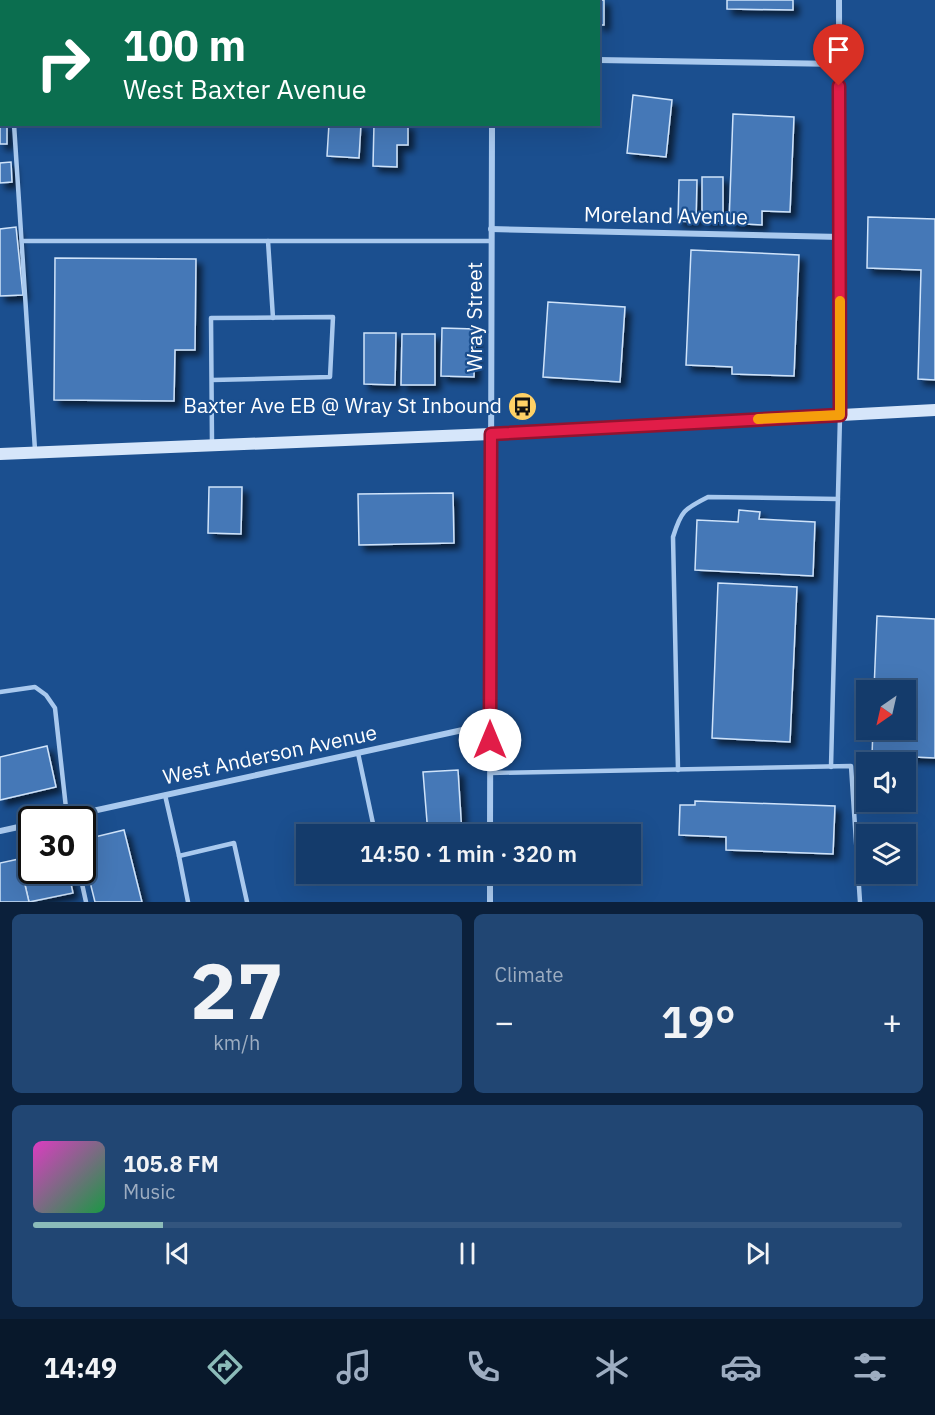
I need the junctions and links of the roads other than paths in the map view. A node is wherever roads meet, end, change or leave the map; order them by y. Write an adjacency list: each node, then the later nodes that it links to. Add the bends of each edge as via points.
1 (839, 0): 3 (street)
2 (600, 60): 3 (street)
3 (839, 64): 7 (street)
4 (14, 126): 8 (lane)
5 (492, 126): 6 (street, Wray Street)
6 (491, 230): 7 (street, Moreland Avenue); 10 (street, Wray Street)
7 (841, 237): 14 (street)
8 (22, 241): 9 (lane); 17 (lane)
9 (268, 241): 10 (lane); 11 (lane)
10 (491, 241): 15 (street, Wray Street)
11 (273, 318): 12 (lane, via 211,318); 12 (lane, via 333,317 330,377)
12 (212, 380): 16 (lane)
13 (935, 410): 14 (street)
14 (840, 415): 15 (street); 19 (lane)
15 (491, 434): 16 (street); 21 (street, Wray Street)
16 (212, 446): 17 (street)
17 (35, 453): 18 (street)
18 (0, 454)
19 (838, 500): 23 (lane); 24 (lane, via 708,497 679,516 673,537)
20 (0, 692): 27 (lane, via 35,687 55,708)
21 (490, 724): 22 (street, West Anderson Avenue); 25 (street, Wray Street)
22 (358, 753): 26 (street, West Anderson Avenue); 29 (lane)
23 (831, 767): 24 (lane); 40 (lane, via 851,766)
24 (678, 770): 25 (lane)
25 (490, 773): 30 (street, Wray Street)
26 (165, 795): 28 (street, West Anderson Avenue); 33 (lane)
27 (67, 806)
28 (96, 811)
29 (373, 824)
30 (490, 824)
31 (18, 827): 32 (street)
32 (0, 831)
33 (179, 856): 37 (lane); 38 (lane, via 234,843)
34 (82, 884): 36 (lane)
35 (490, 884): 39 (street)
36 (86, 902)
37 (188, 902)
38 (247, 902)
39 (490, 902)
40 (860, 902)

